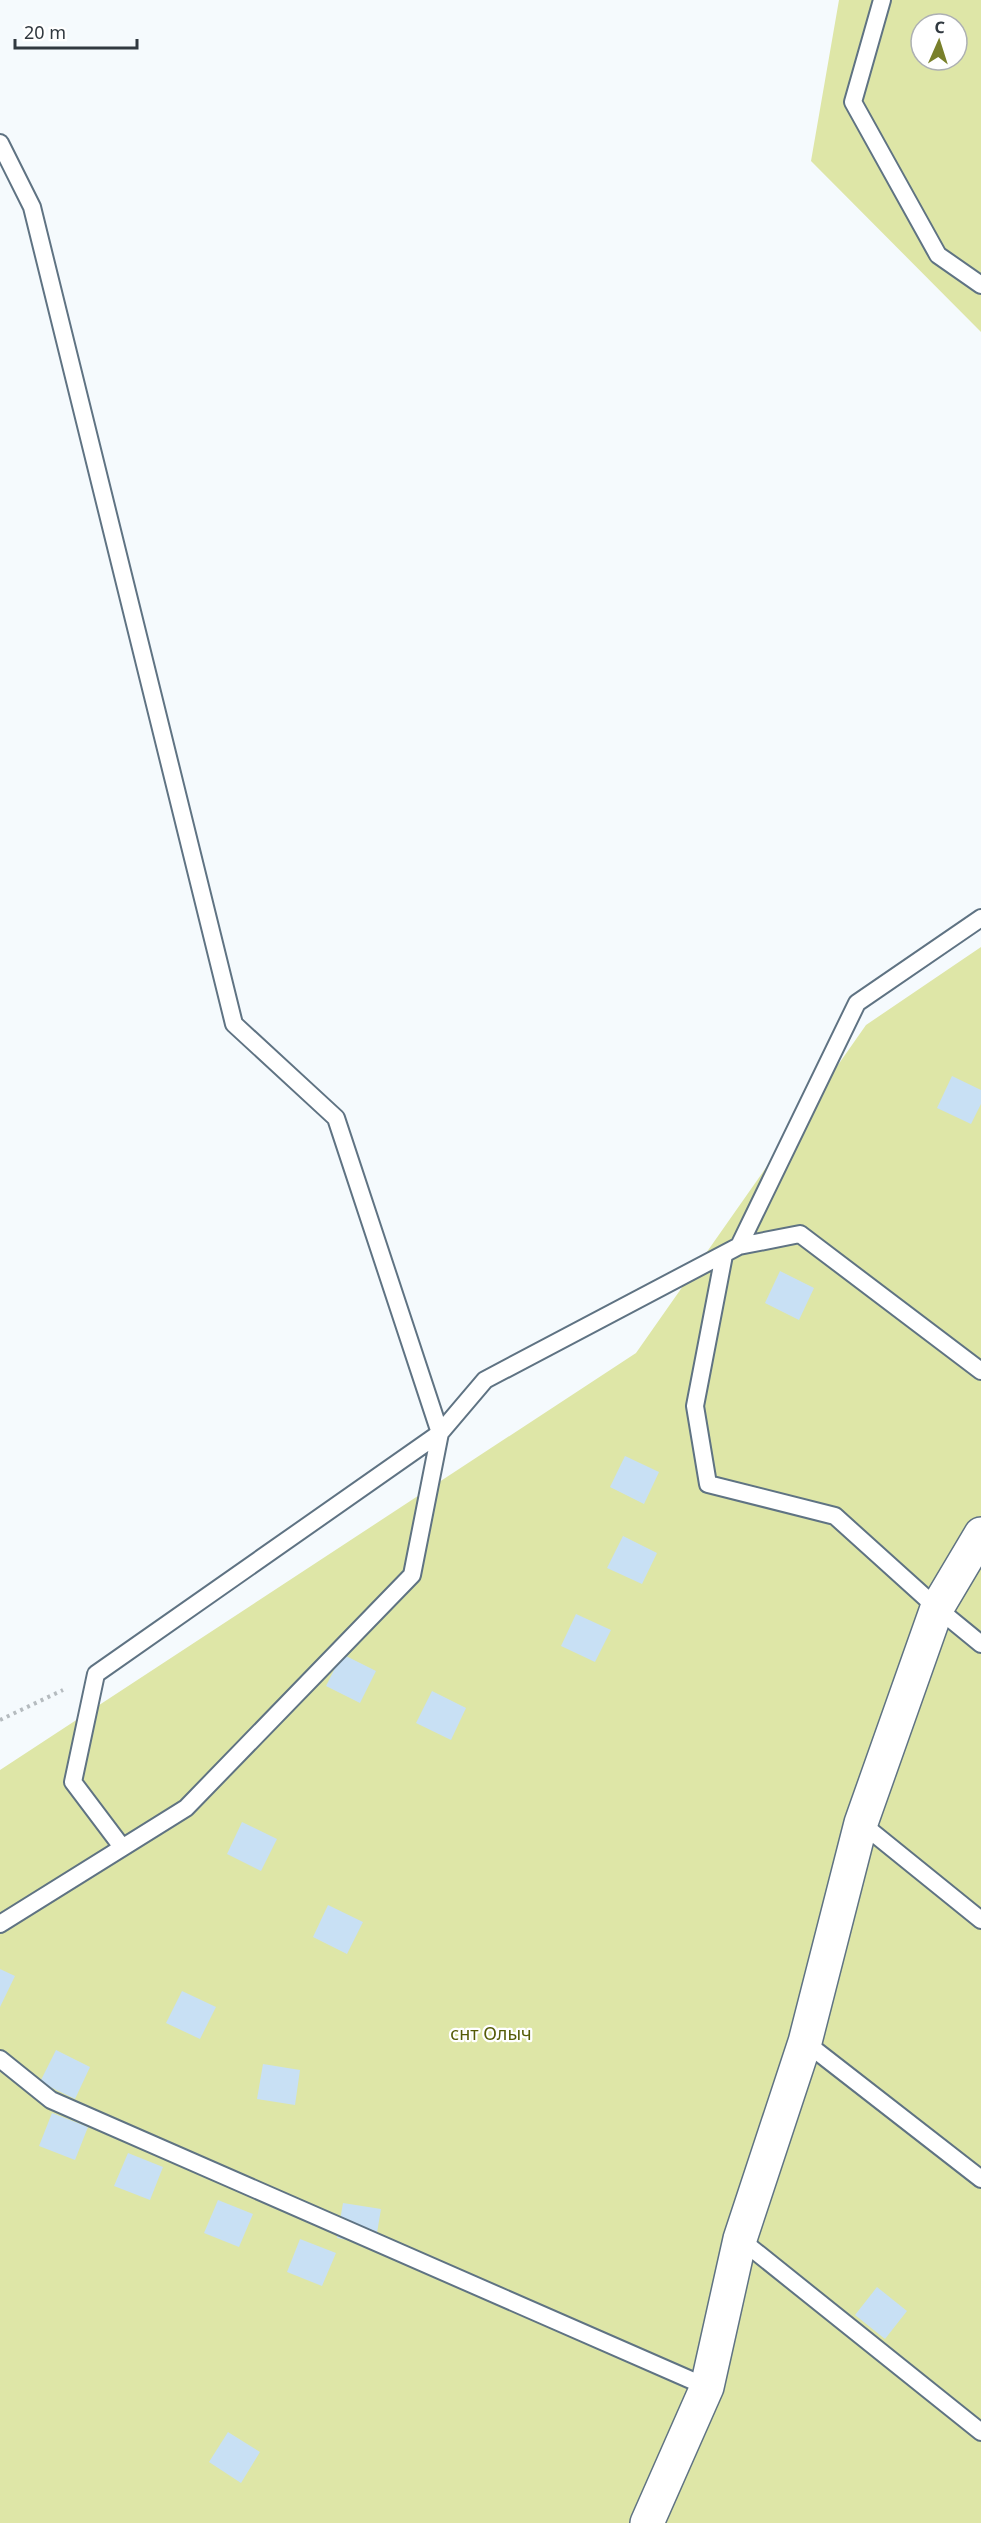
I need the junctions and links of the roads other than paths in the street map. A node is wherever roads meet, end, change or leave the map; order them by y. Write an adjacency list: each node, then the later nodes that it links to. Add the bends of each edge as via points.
1 (882, 0): 3 (lane, via 854,102 938,255)
2 (0, 143): 8 (lane, via 32,207 234,1024 336,1118)
3 (981, 285)
4 (981, 918): 5 (lane, via 857,1004)
5 (739, 1246): 6 (lane); 7 (lane, via 800,1234)
6 (724, 1255): 8 (lane, via 485,1380); 10 (lane, via 695,1406 708,1484 835,1516)
7 (981, 1371)
8 (440, 1433): 13 (lane, via 412,1575 186,1808); 13 (lane, via 96,1674 73,1782)
9 (981, 1534): 10 (street)
10 (937, 1608): 11 (lane); 12 (street)
11 (981, 1644)
12 (861, 1823): 14 (lane); 16 (street)
13 (122, 1847): 15 (lane)
14 (981, 1920)
15 (0, 1924)
16 (805, 2042): 18 (lane); 19 (street)
17 (0, 2059): 20 (lane, via 51,2100)
18 (981, 2179)
19 (740, 2239): 20 (street); 21 (lane)
20 (707, 2386): 22 (street)
21 (981, 2432)
22 (647, 2523)

